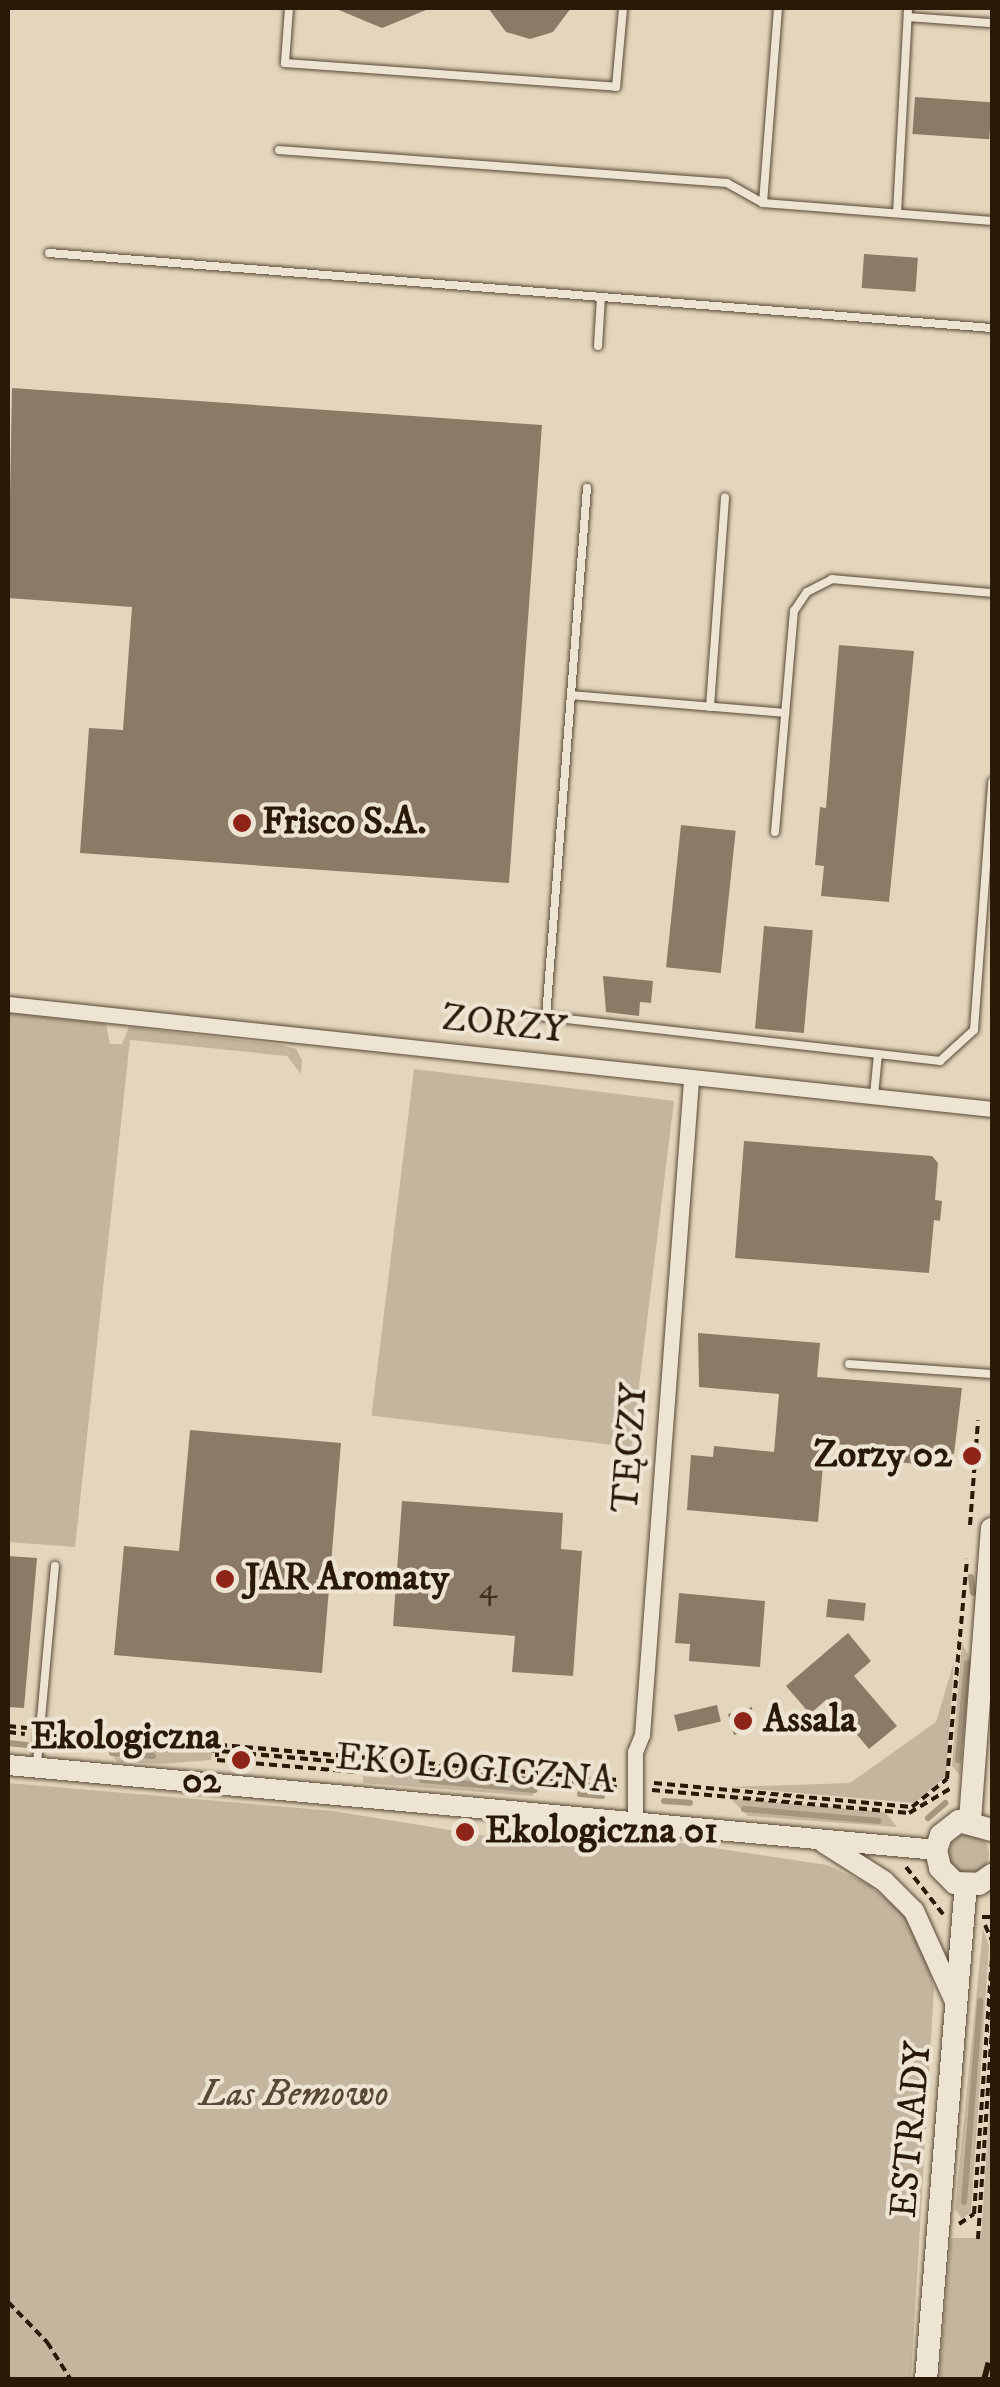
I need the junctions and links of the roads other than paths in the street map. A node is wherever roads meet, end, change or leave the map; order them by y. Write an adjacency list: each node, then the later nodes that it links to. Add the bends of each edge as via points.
1 (289, 8): 2 (lane, via 285,63 616,88)
2 (623, 8)
3 (778, 8): 7 (lane)
4 (908, 12): 5 (lane); 8 (lane)
5 (988, 23)
6 (278, 150): 7 (lane, via 727,183)
7 (763, 202): 8 (lane)
8 (897, 214): 9 (lane)
9 (992, 221)
10 (48, 252): 11 (lane)
11 (601, 297): 12 (lane); 13 (lane)
12 (992, 328)
13 (598, 346)
14 (586, 488): 17 (lane)
15 (726, 498): 18 (lane)
16 (992, 594): 19 (lane, via 832,579 807,592 794,611)
17 (571, 696): 18 (lane); 24 (lane)
18 (710, 707): 19 (lane)
19 (785, 713): 21 (lane)
20 (992, 782): 25 (lane, via 974,1030 940,1061)
21 (775, 832)
22 (8, 1004): 26 (street, ZORZY)
23 (531, 1015): 24 (lane)
24 (546, 1017): 25 (lane)
25 (878, 1054): 27 (lane)
26 (691, 1080): 27 (street, ZORZY); 35 (street, TĘCZY, via 642,1735 632,1788)
27 (874, 1099): 28 (street, ZORZY)
28 (992, 1109)
29 (849, 1364): 30 (lane)
30 (992, 1374)
31 (992, 1529): 36 (main road)
32 (54, 1566): 34 (lane)
33 (8, 1766): 34 (street, EKOLOGICZNA)
34 (36, 1768): 35 (street, EKOLOGICZNA)
35 (635, 1820): 38 (street, EKOLOGICZNA)
36 (970, 1820): 37 (main road); 39 (main road, via 949,1827)
37 (992, 1830)
38 (818, 1839): 39 (street, EKOLOGICZNA); 42 (street, via 884,1881 914,1911)
39 (936, 1850): 41 (main road, via 946,1876)
40 (992, 1875): 41 (main road)
41 (966, 1885): 42 (main road, ESTRADY)
42 (956, 2006): 43 (main road, ESTRADY)
43 (926, 2380)

